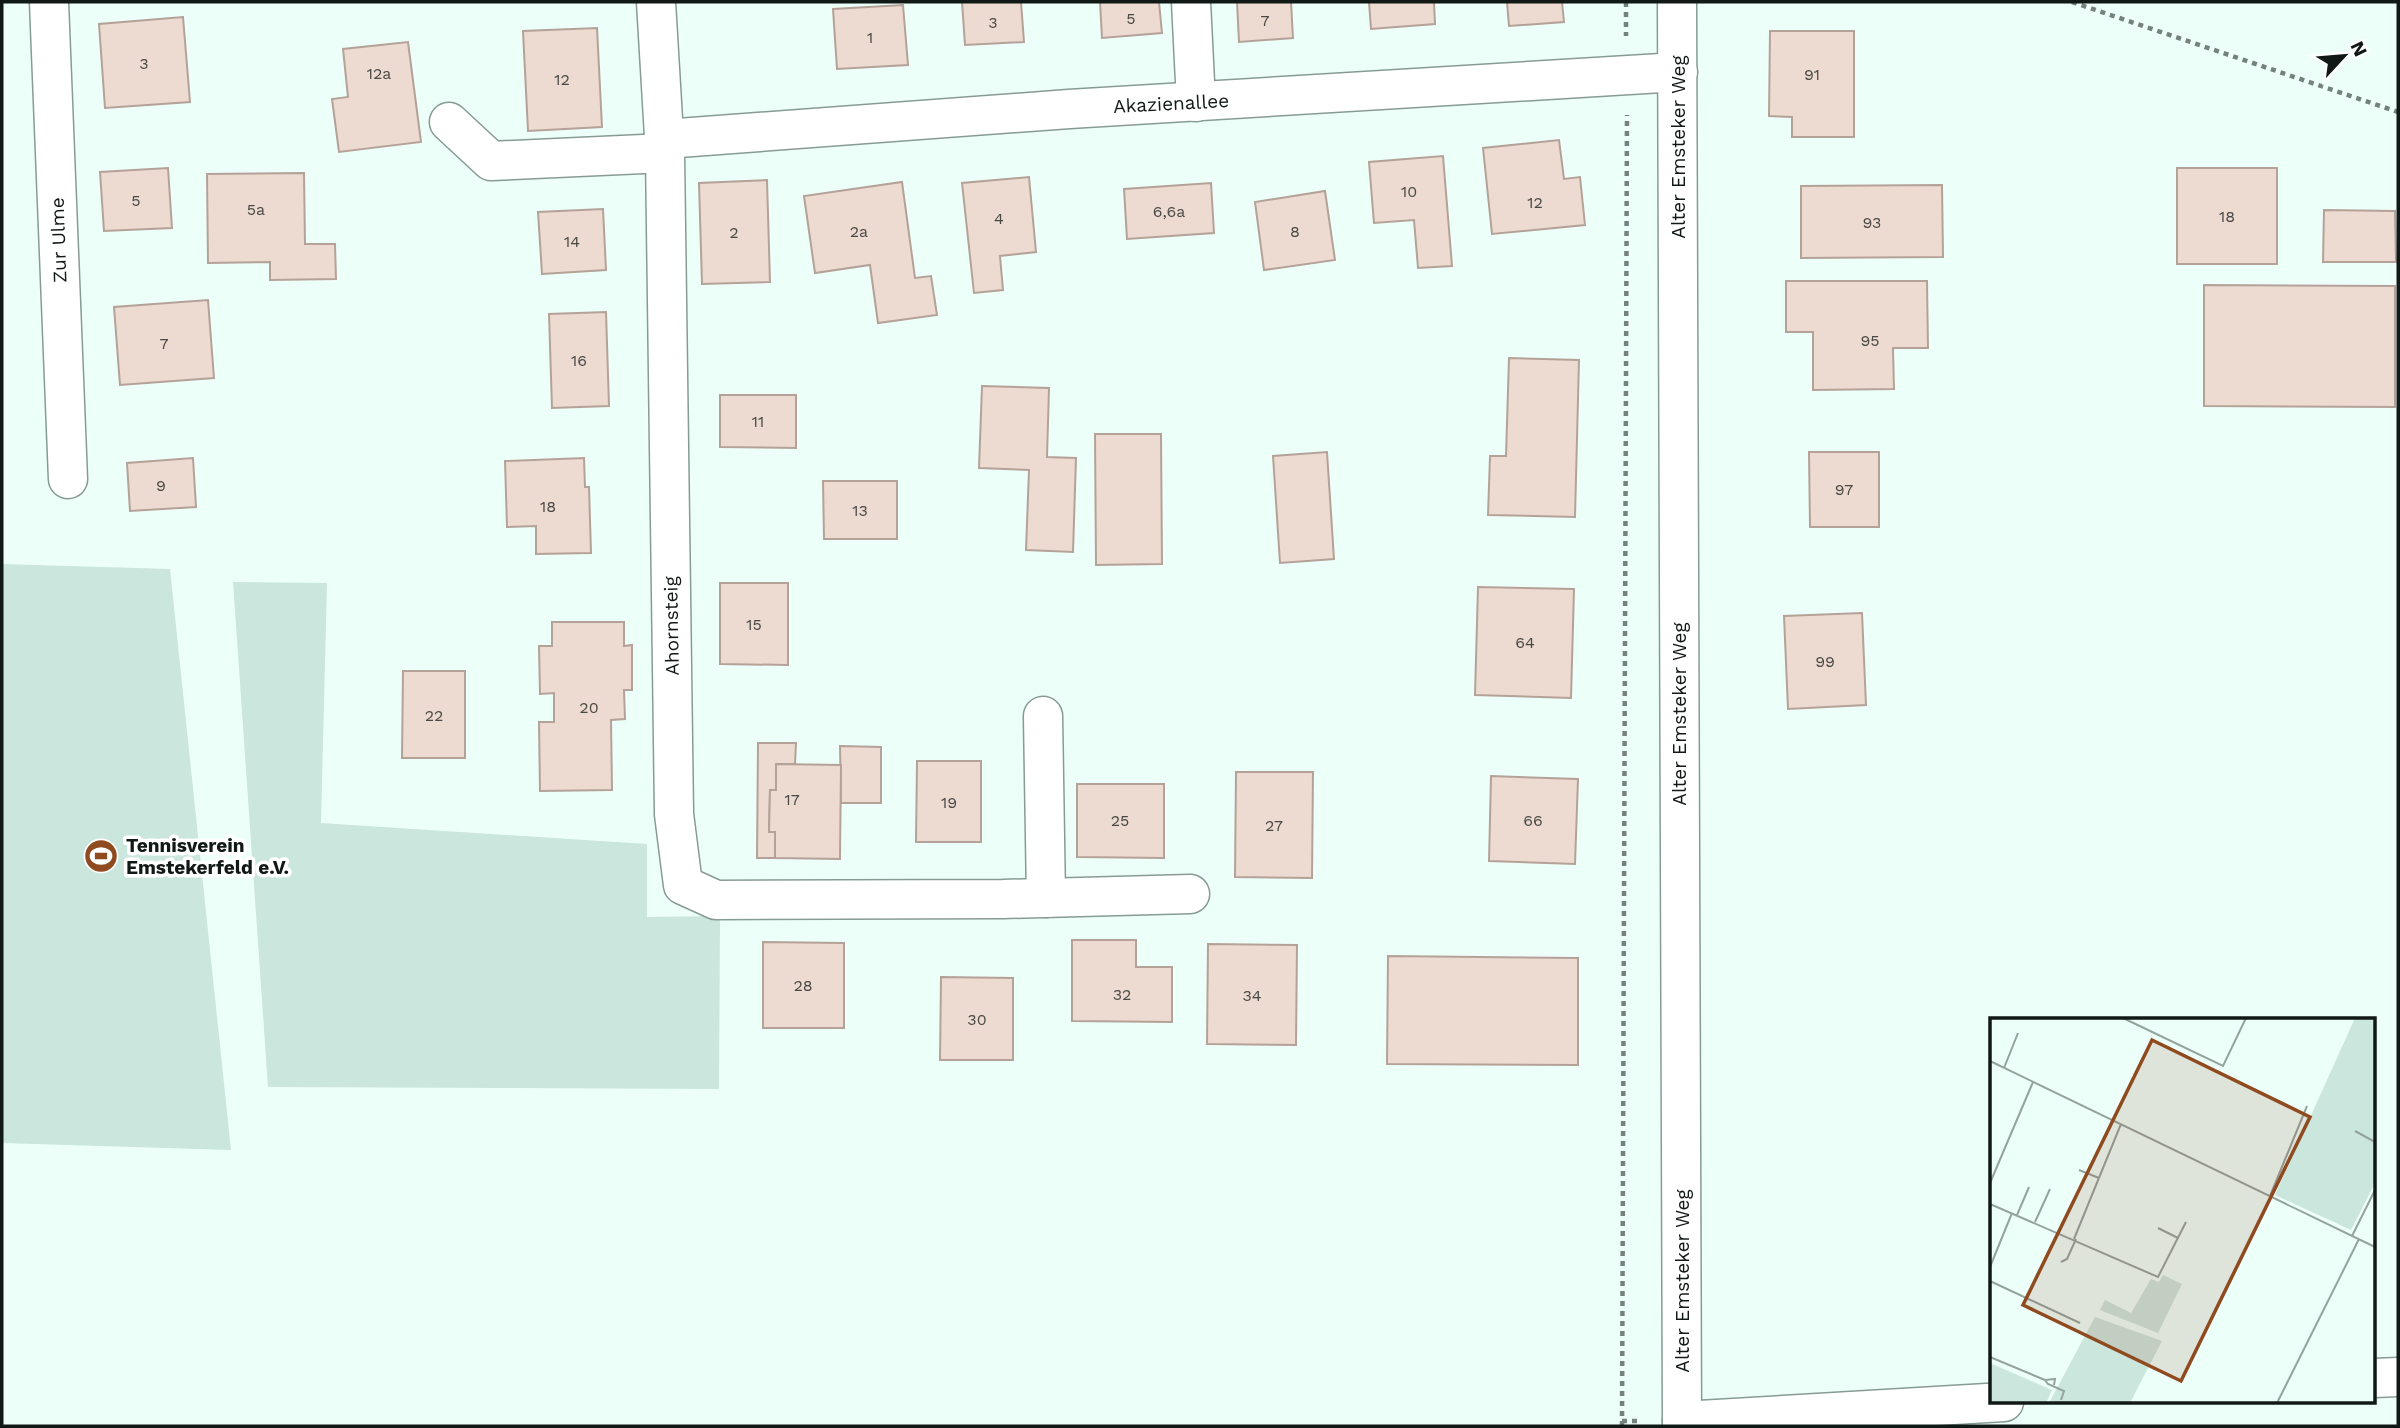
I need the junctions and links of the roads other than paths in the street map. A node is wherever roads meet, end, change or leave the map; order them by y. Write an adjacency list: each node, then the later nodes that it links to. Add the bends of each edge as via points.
1 (49, 2): 9 (street, Zur Ulme)
2 (656, 2): 8 (street, Ahornsteig)
3 (1191, 2): 6 (street)
4 (1676, 2): 5 (street, Alter Emsteker Weg)
5 (1678, 72): 6 (street, Akazienallee); 16 (street, Alter Emsteker Weg)
6 (1196, 102): 8 (street, Akazienallee)
7 (449, 122): 8 (street, Akazienallee, via 491,161)
8 (665, 146): 12 (street, Ahornsteig, via 674,814 683,885 716,900)
9 (68, 479)
10 (1043, 716): 12 (street)
11 (1190, 894): 12 (street, Ahornsteig)
12 (1046, 898)
13 (2398, 1377): 14 (street)
14 (2376, 1378)
15 (1990, 1403): 16 (street)
16 (1682, 1424)

